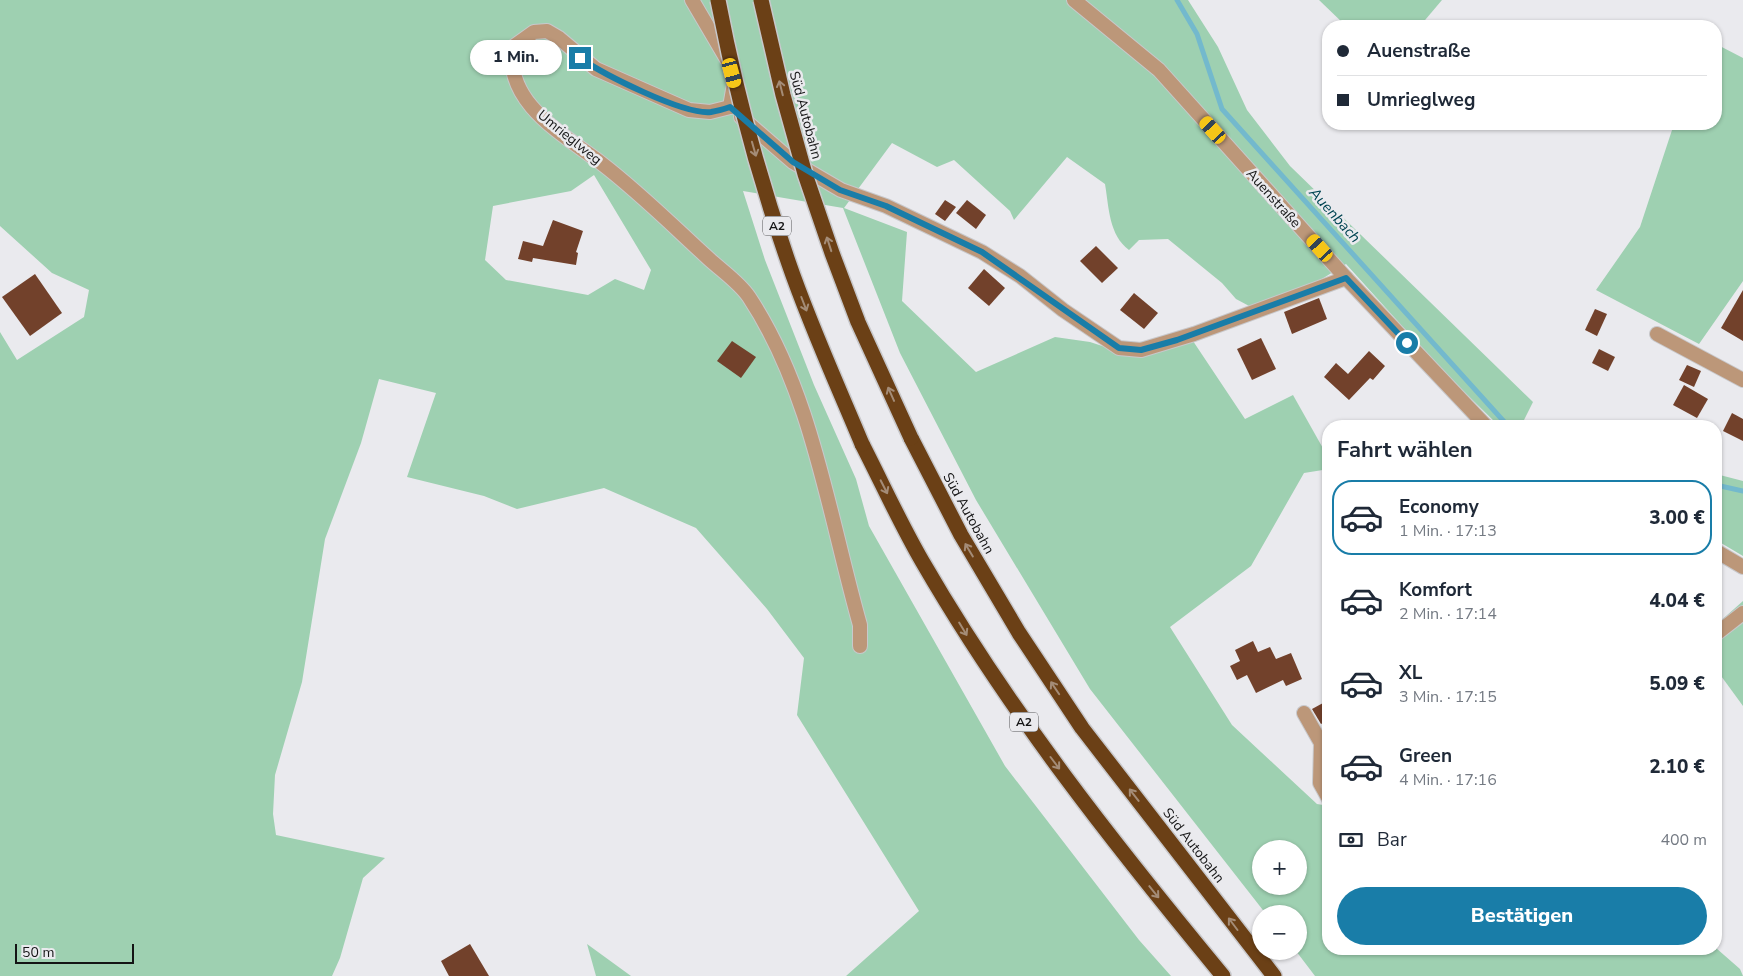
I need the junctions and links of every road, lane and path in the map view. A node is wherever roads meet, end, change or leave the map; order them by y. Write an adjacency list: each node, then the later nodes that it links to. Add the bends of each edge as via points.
1 (692, 0): 5 (street, via 729,62 734,84)
2 (718, 0): 17 (highway, A2, one-way to 17, bridge, via 740,101 789,264 862,444 921,560 1027,727 1130,863)
3 (761, 0): 18 (highway, Süd Autobahn, one-way to 3, bridge, via 1082,728 1019,633 961,535 911,438 858,322 832,253 805,174)
4 (1074, 0): 6 (street, Auenstraße, via 1159,70)
5 (730, 107): 6 (street, via 793,162 840,190 886,206 982,252 1119,348 1141,350 1177,340); 14 (street, Umrieglweg, via 710,112 690,110 596,69 547,31 534,32 513,47 514,79 522,96 545,120 616,174 748,295 785,360 805,412 860,625)
6 (1346, 278): 9 (street, Auenstraße)
7 (1657, 334): 8 (street)
8 (1743, 380)
9 (1480, 420)
10 (1722, 555): 11 (street)
11 (1743, 567)
12 (1743, 613): 13 (street)
13 (1722, 629)
14 (860, 646)
15 (1304, 713): 16 (street, via 1321,743)
16 (1322, 787)
17 (1223, 976)
18 (1274, 976)

